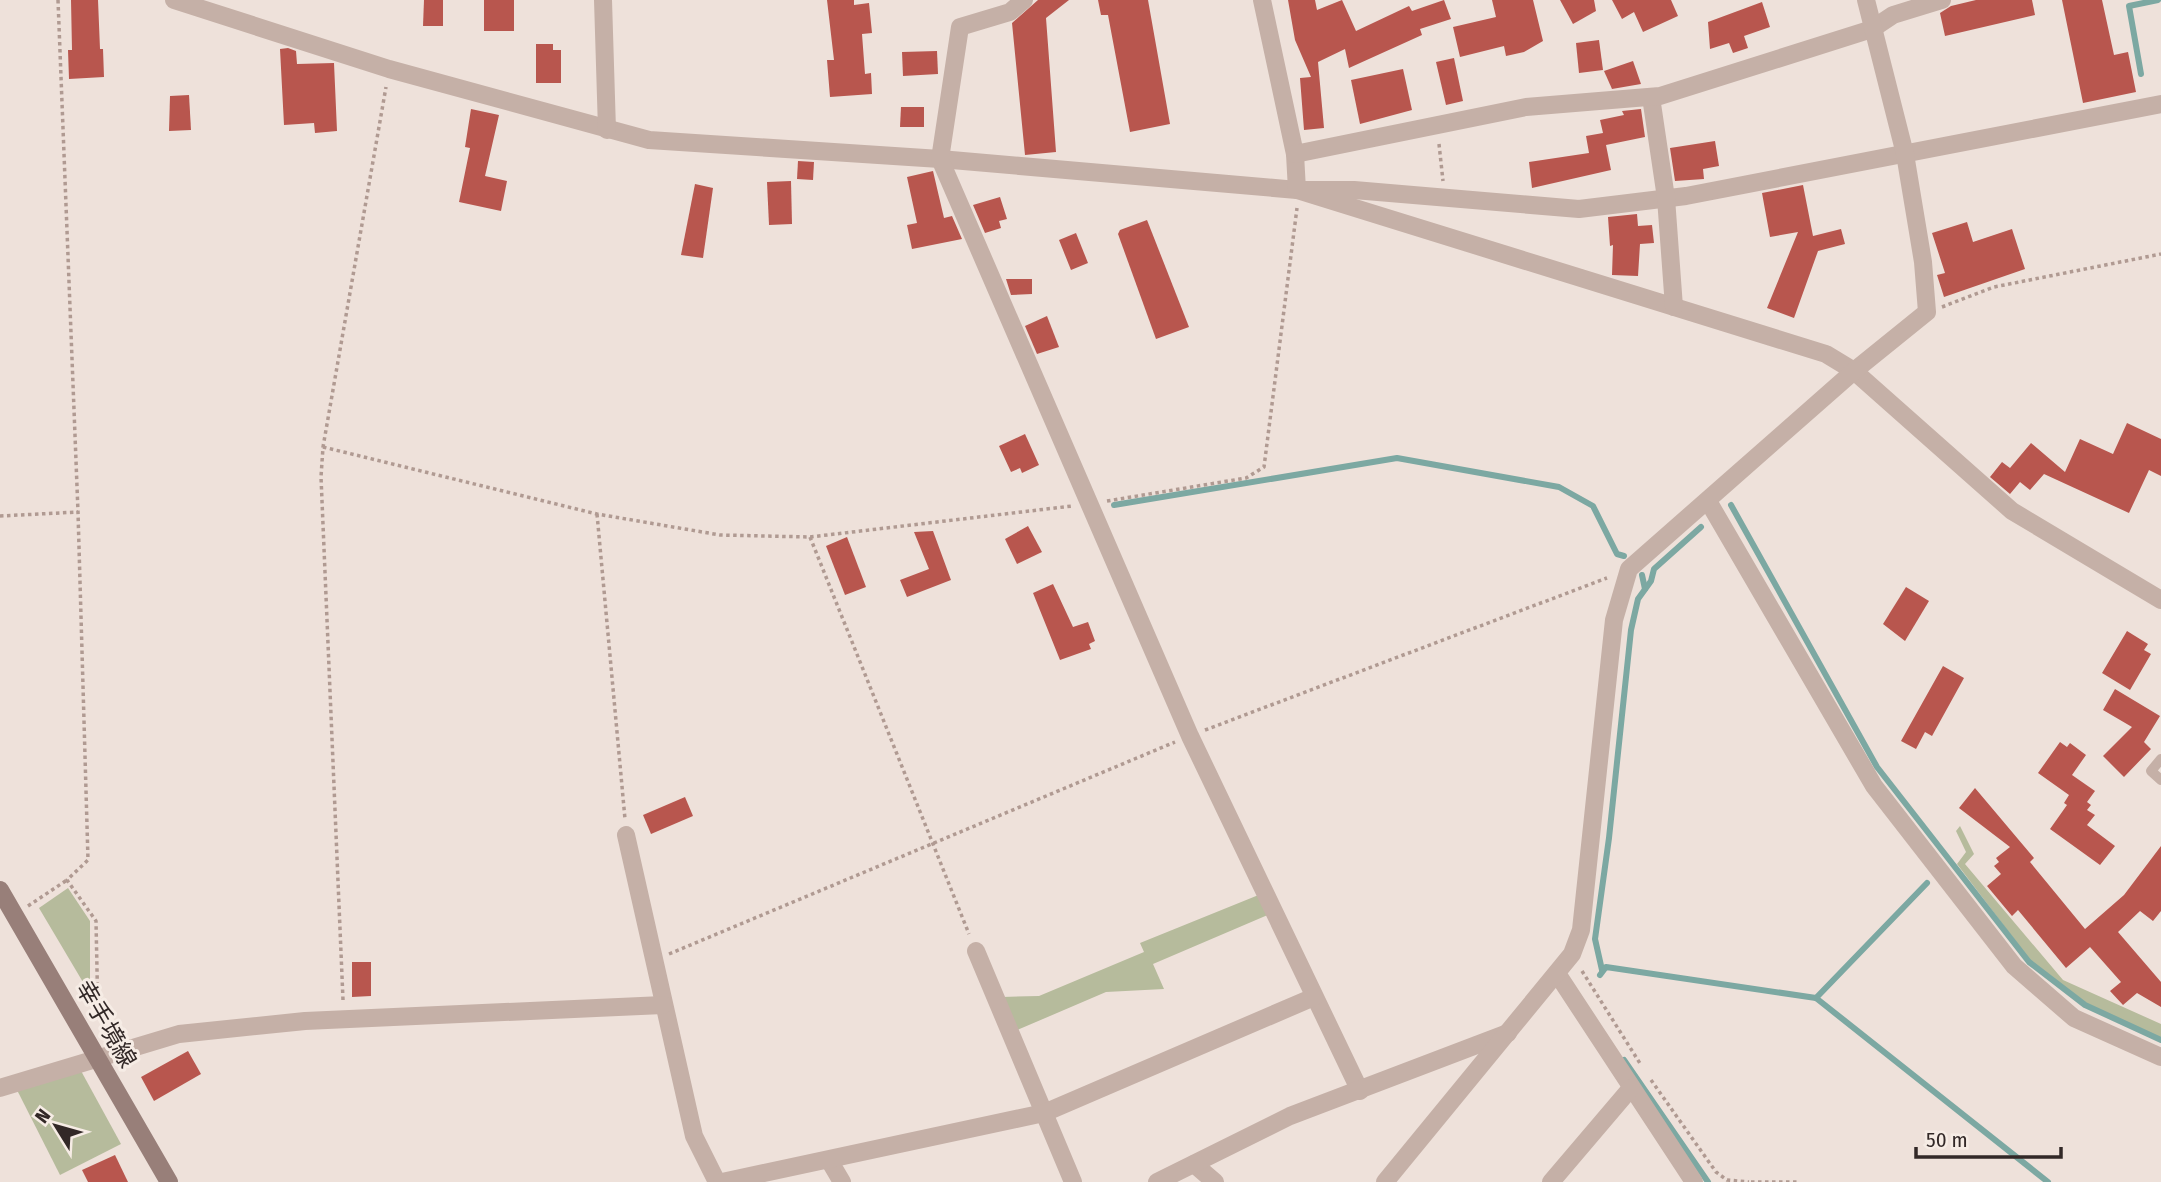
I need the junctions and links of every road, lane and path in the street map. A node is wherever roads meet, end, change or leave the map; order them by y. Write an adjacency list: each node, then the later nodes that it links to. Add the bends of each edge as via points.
1 (58, 0): 26 (path)
2 (174, 0): 8 (street)
3 (603, 0): 13 (street)
4 (1024, 0): 16 (street, via 1010,12 960,27)
5 (1262, 0): 15 (street)
6 (1866, 0): 9 (street)
7 (1942, 0): 9 (street, via 1893,15)
8 (196, 3): 10 (street)
9 (1872, 29): 11 (street); 14 (street)
10 (389, 69): 13 (street); 23 (path)
11 (1651, 97): 15 (street, via 1526,107); 18 (street)
12 (2161, 104): 14 (street)
13 (607, 130): 16 (street, via 649,140)
14 (1905, 153): 18 (street); 21 (street)
15 (1294, 154): 17 (street)
16 (940, 159): 17 (street); 25 (street)
17 (1297, 190): 18 (street, via 1354,190 1579,209); 20 (street); 25 (path, via 1264,467 1246,478)
18 (1666, 198): 20 (street)
19 (2161, 254): 21 (path, via 1994,287)
20 (1674, 307): 22 (street, via 1826,354)
21 (1927, 312): 22 (street)
22 (1854, 371): 24 (street); 31 (street, via 2012,511)
23 (323, 447): 27 (path); 47 (path)
24 (1708, 501): 30 (street); 50 (street, via 1874,786 2014,966 2074,1018)
25 (1090, 504): 29 (path); 32 (street)
26 (78, 512): 28 (path); 37 (path, via 88,860)
27 (597, 514): 29 (path, via 720,535); 35 (path)
28 (0, 516)
29 (810, 537): 36 (path)
30 (1629, 569): 32 (path); 41 (street, via 1614,620 1581,930)
31 (2161, 600)
32 (1190, 736): 36 (path); 44 (street)
33 (2161, 759): 34 (lane, via 2151,771)
34 (2161, 779)
35 (626, 835): 42 (street)
36 (933, 844): 40 (path); 42 (path)
37 (67, 880): 39 (path); 46 (path, via 96,921)
38 (0, 890): 39 (main road, 幸手境線)
39 (15, 916): 49 (main road, 幸手境線)
40 (976, 951): 54 (street)
41 (1572, 954): 43 (street); 66 (path, via 1716,1172 1727,1180)
42 (653, 960): 45 (street)
43 (1558, 975): 48 (street); 52 (street)
44 (1314, 997): 53 (street); 54 (street)
45 (663, 1005): 47 (street); 58 (street, via 694,1136)
46 (98, 1018)
47 (344, 1020): 49 (street, via 179,1034)
48 (1510, 1032): 53 (street); 63 (street)
49 (97, 1057): 51 (street); 57 (main road, 幸手境線)
50 (2161, 1057)
51 (0, 1087)
52 (1631, 1087): 64 (street); 65 (street)
53 (1360, 1091): 56 (street, via 1290,1116)
54 (1044, 1113): 55 (street); 60 (street)
55 (829, 1160): 58 (street); 59 (street)
56 (1194, 1164): 61 (street); 62 (street)
57 (169, 1182)
58 (720, 1182)
59 (842, 1182)
60 (1073, 1182)
61 (1157, 1182)
62 (1215, 1182)
63 (1385, 1182)
64 (1551, 1182)
65 (1694, 1182)
66 (1750, 1182): 67 (path)
67 (1799, 1182)

